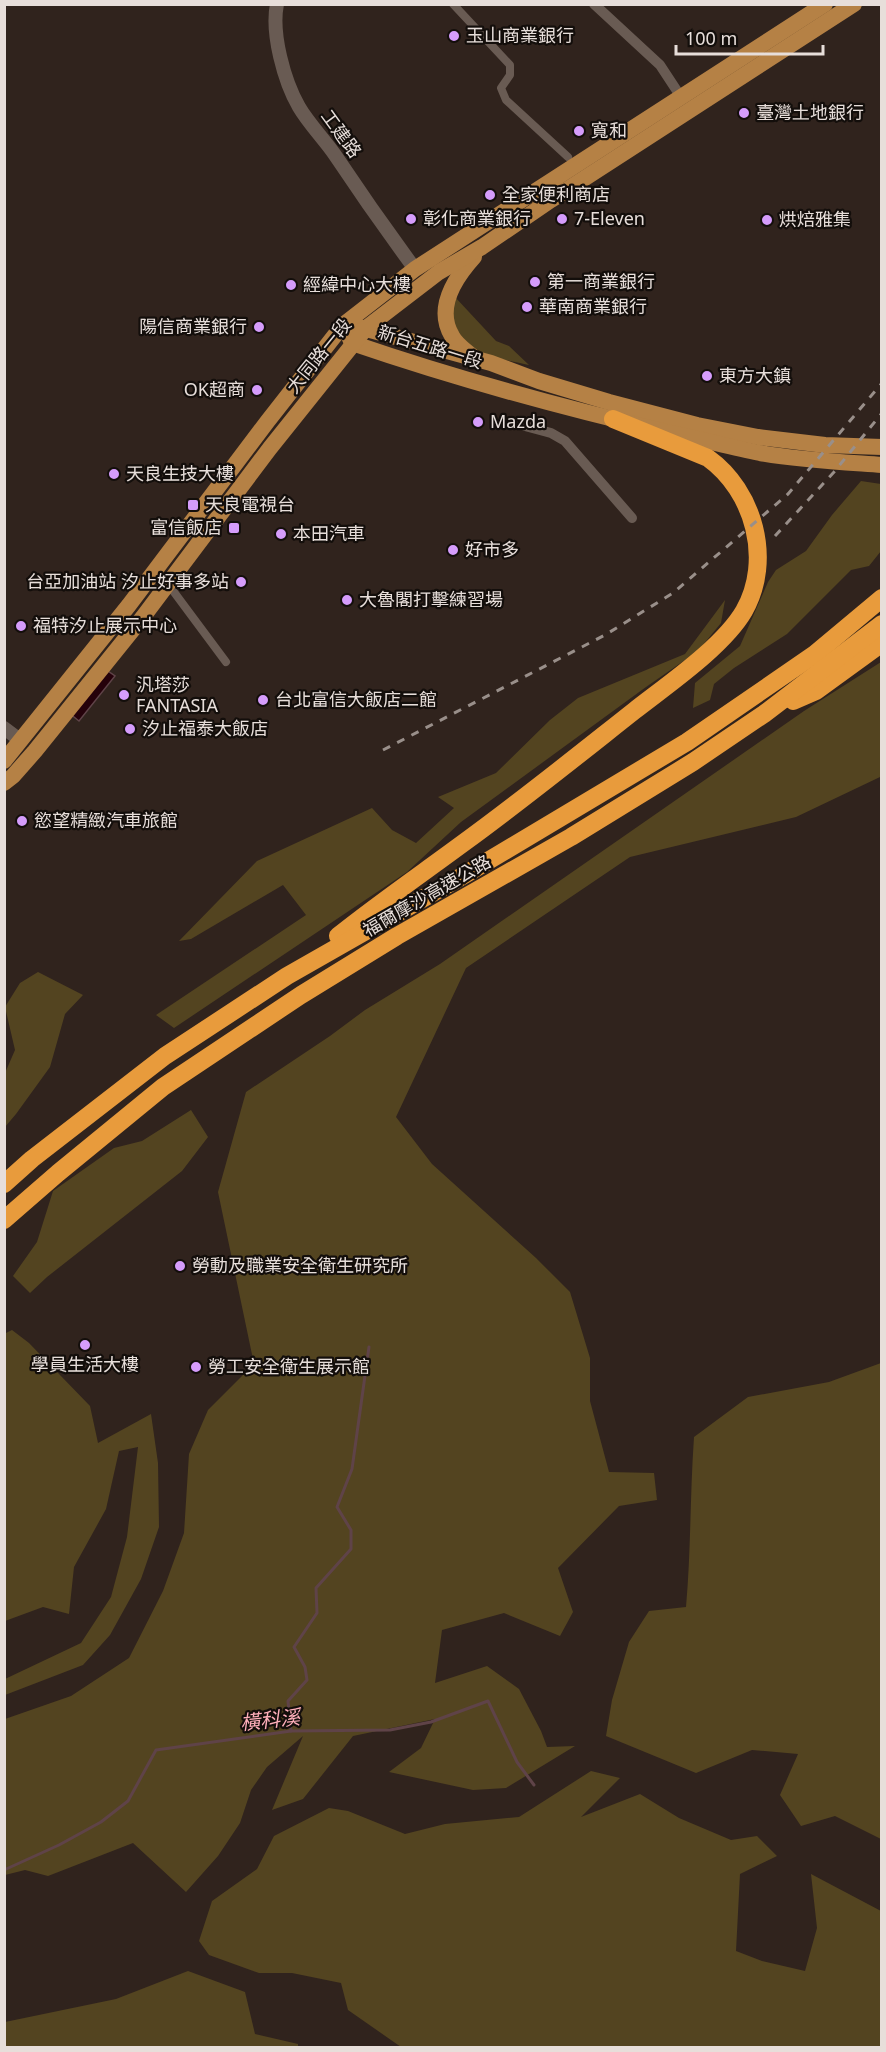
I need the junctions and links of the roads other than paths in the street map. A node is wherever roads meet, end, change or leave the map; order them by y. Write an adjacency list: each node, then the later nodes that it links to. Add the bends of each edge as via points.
1 (277, 4): 11 (street, 工建路, via 274,19 281,63 298,106)
2 (453, 4): 7 (street, via 510,65 510,75 501,88 506,100)
3 (594, 4): 6 (street, via 660,65)
4 (854, 4): 5 (main road, 大同路一段)
5 (821, 13): 6 (main road, 大同路一段); 9 (main road, 大同路一段)
6 (681, 97): 8 (main road, 大同路一段)
7 (568, 157)
8 (559, 176): 9 (street); 11 (main road, 大同路一段)
9 (572, 187): 10 (main road, 大同路一段)
10 (482, 247): 13 (main road, 大同路一段, via 439,272); 15 (main road, via 464,269 444,310 444,321 453,339)
11 (415, 268): 12 (main road, 大同路一段)
12 (344, 325): 13 (main road, 新台五路一段); 14 (main road, 新台五路一段); 29 (main road, 大同路一段)
13 (366, 328): 14 (main road, 大同路一段); 15 (main road, 新台五路一段)
14 (352, 343): 16 (main road, 新台五路一段); 22 (main road, 大同路一段)
15 (475, 359): 18 (main road, 新台五路一段)
16 (613, 419): 18 (main road, 新台五路一段); 33 (highway, via 708,458 733,480 747,506 759,561 744,612 726,635 690,667)
17 (525, 426): 21 (street, via 565,441)
18 (759, 445): 19 (main road, 新台五路一段); 20 (main road, 新台五路一段, via 824,461)
19 (882, 447)
20 (882, 465)
21 (632, 518)
22 (168, 584): 26 (street); 30 (main road, 大同路一段)
23 (882, 598): 33 (highway, 福爾摩沙高速公路, via 815,654 687,742)
24 (882, 624): 27 (highway, 福爾摩沙高速公路)
25 (882, 643): 27 (highway, via 816,691)
26 (226, 662)
27 (764, 714): 35 (highway, 福爾摩沙高速公路, via 572,837 301,995 163,1087)
28 (4, 728): 29 (street)
29 (20, 740): 30 (street); 31 (main road, 大同路一段)
30 (35, 751): 32 (main road, 大同路一段)
31 (4, 761)
32 (4, 783)
33 (287, 976): 34 (highway, 福爾摩沙高速公路, via 165,1056)
34 (4, 1184)
35 (4, 1220)

